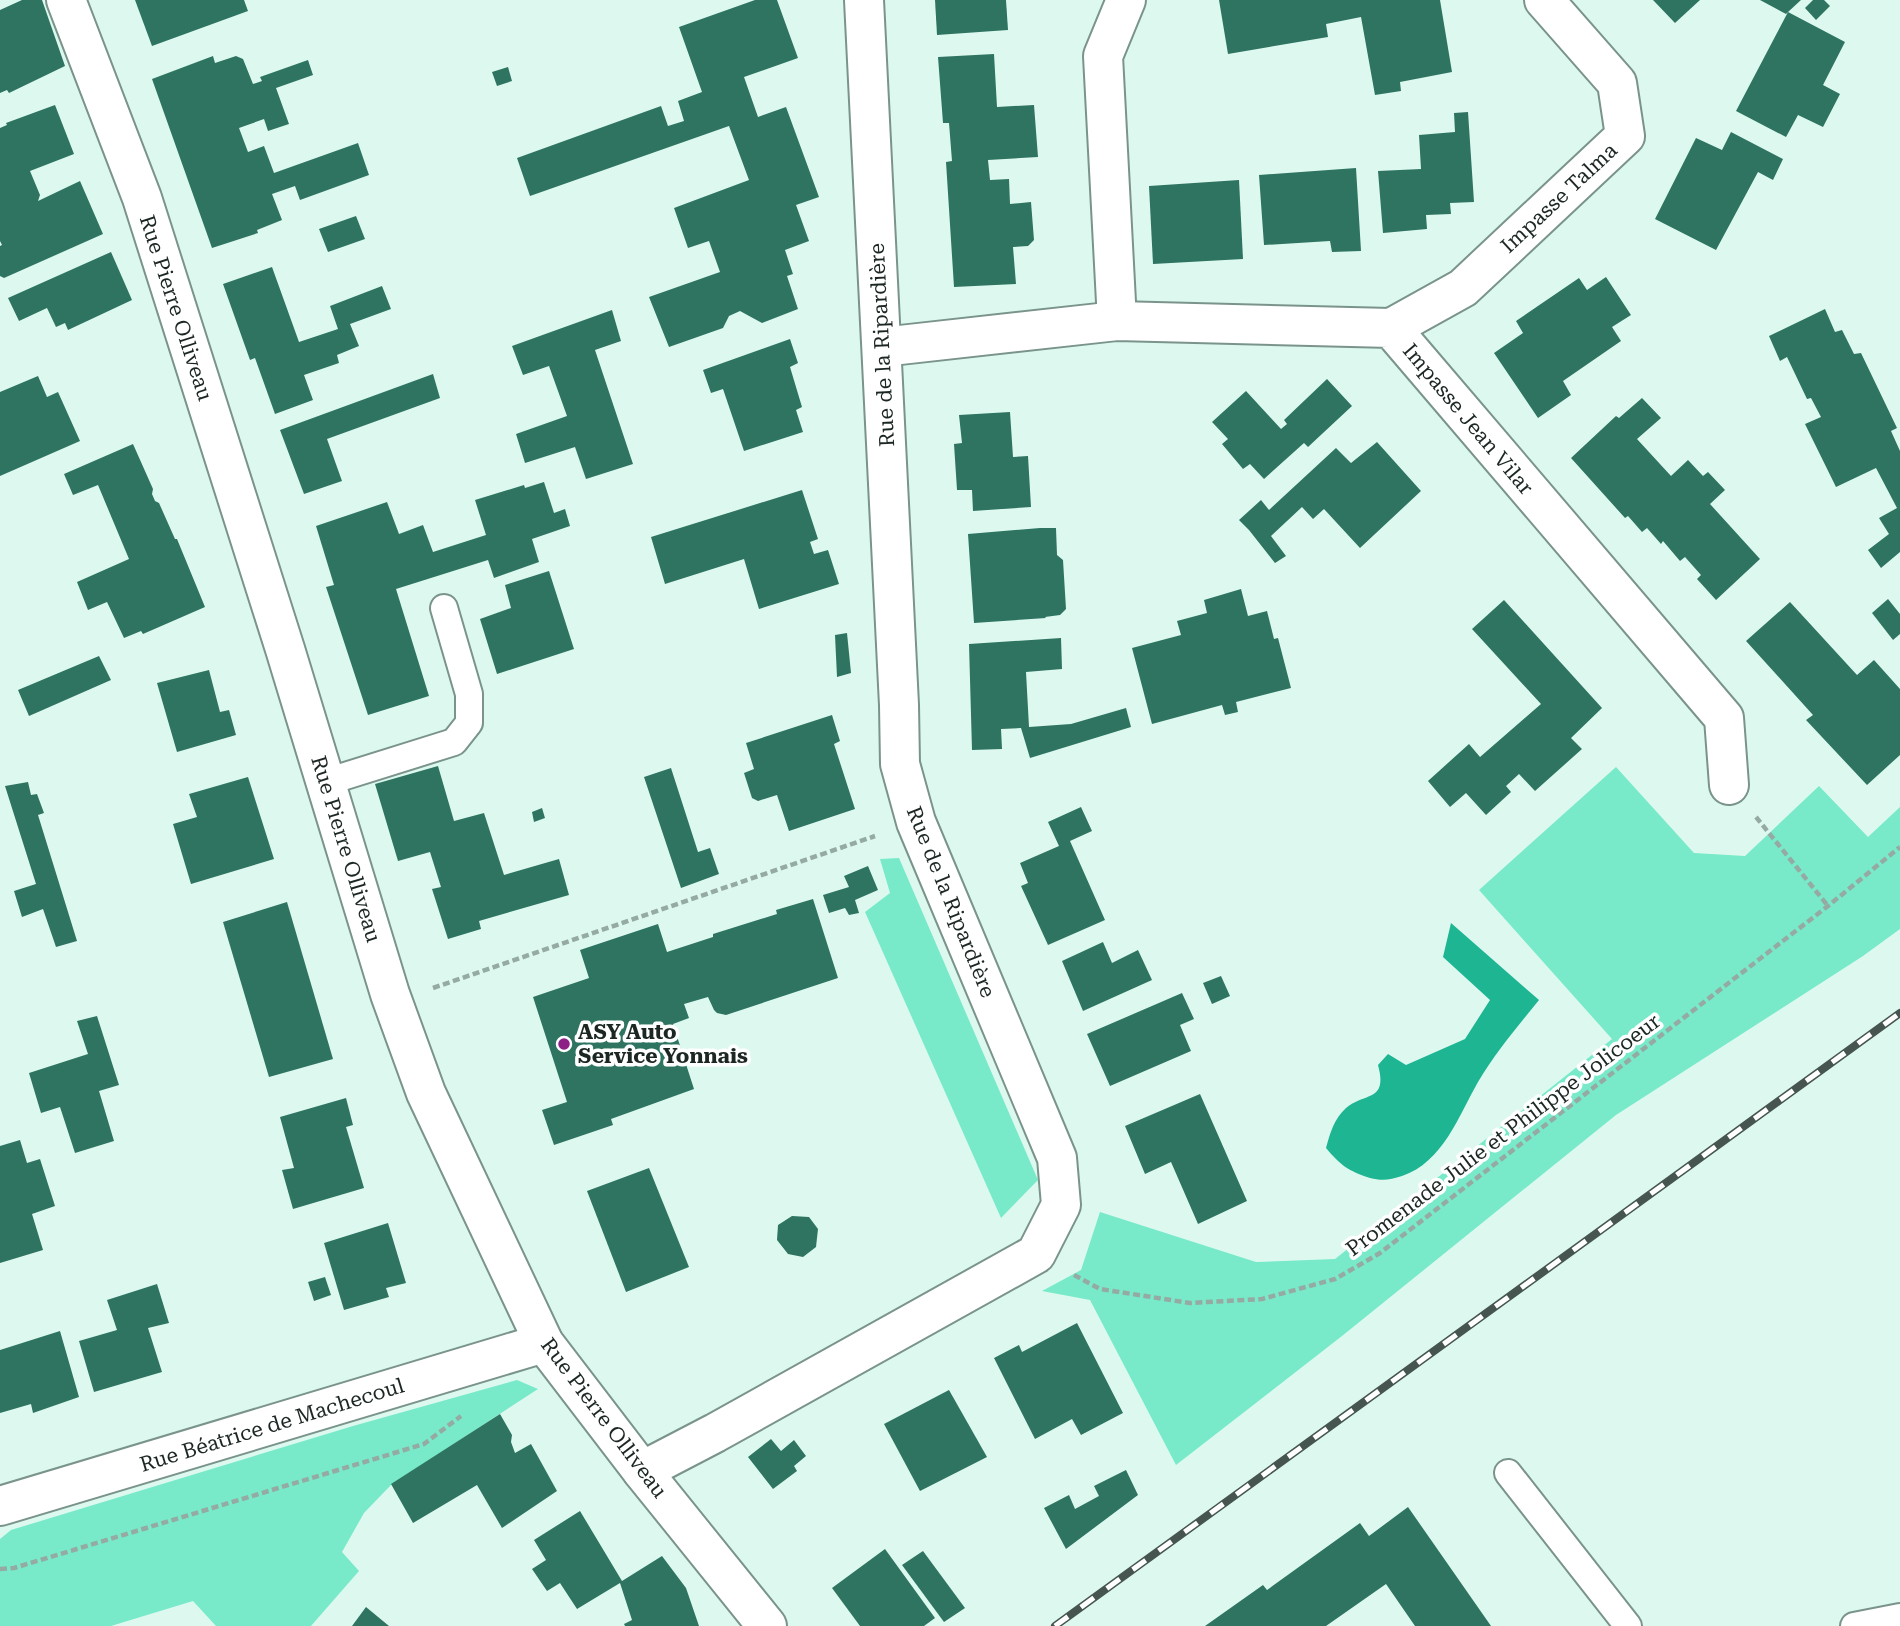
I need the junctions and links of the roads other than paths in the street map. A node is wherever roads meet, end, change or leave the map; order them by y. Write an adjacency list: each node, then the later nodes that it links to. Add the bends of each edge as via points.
1 (66, 0): 9 (street, Rue Pierre Olliveau, via 142,198)
2 (864, 0): 7 (street, Rue de la Ripardière)
3 (1126, 0): 5 (street, via 1103,56)
4 (1544, 0): 6 (street, Impasse Talma, via 1617,83 1625,136 1463,288)
5 (1117, 321): 6 (street, Impasse Jean Vilar); 7 (street, Impasse Jean Vilar)
6 (1391, 328): 10 (street, Impasse Jean Vilar, via 1724,719)
7 (882, 346): 12 (street, Rue de la Ripardière, via 900,764 916,822 1057,1158 1061,1205 1036,1254)
8 (444, 608): 9 (lane, via 469,694 469,723 454,742)
9 (326, 782): 11 (street, Rue Pierre Olliveau, via 390,994 426,1093)
10 (1729, 785)
11 (544, 1343): 12 (street, Rue Pierre Olliveau); 14 (street, Rue Béatrice de Machecoul)
12 (642, 1471): 16 (street, Rue Pierre Olliveau)
13 (1508, 1473): 17 (lane)
14 (0, 1506)
15 (1900, 1617): 18 (lane)
16 (767, 1626)
17 (1628, 1626)
18 (1854, 1626)

